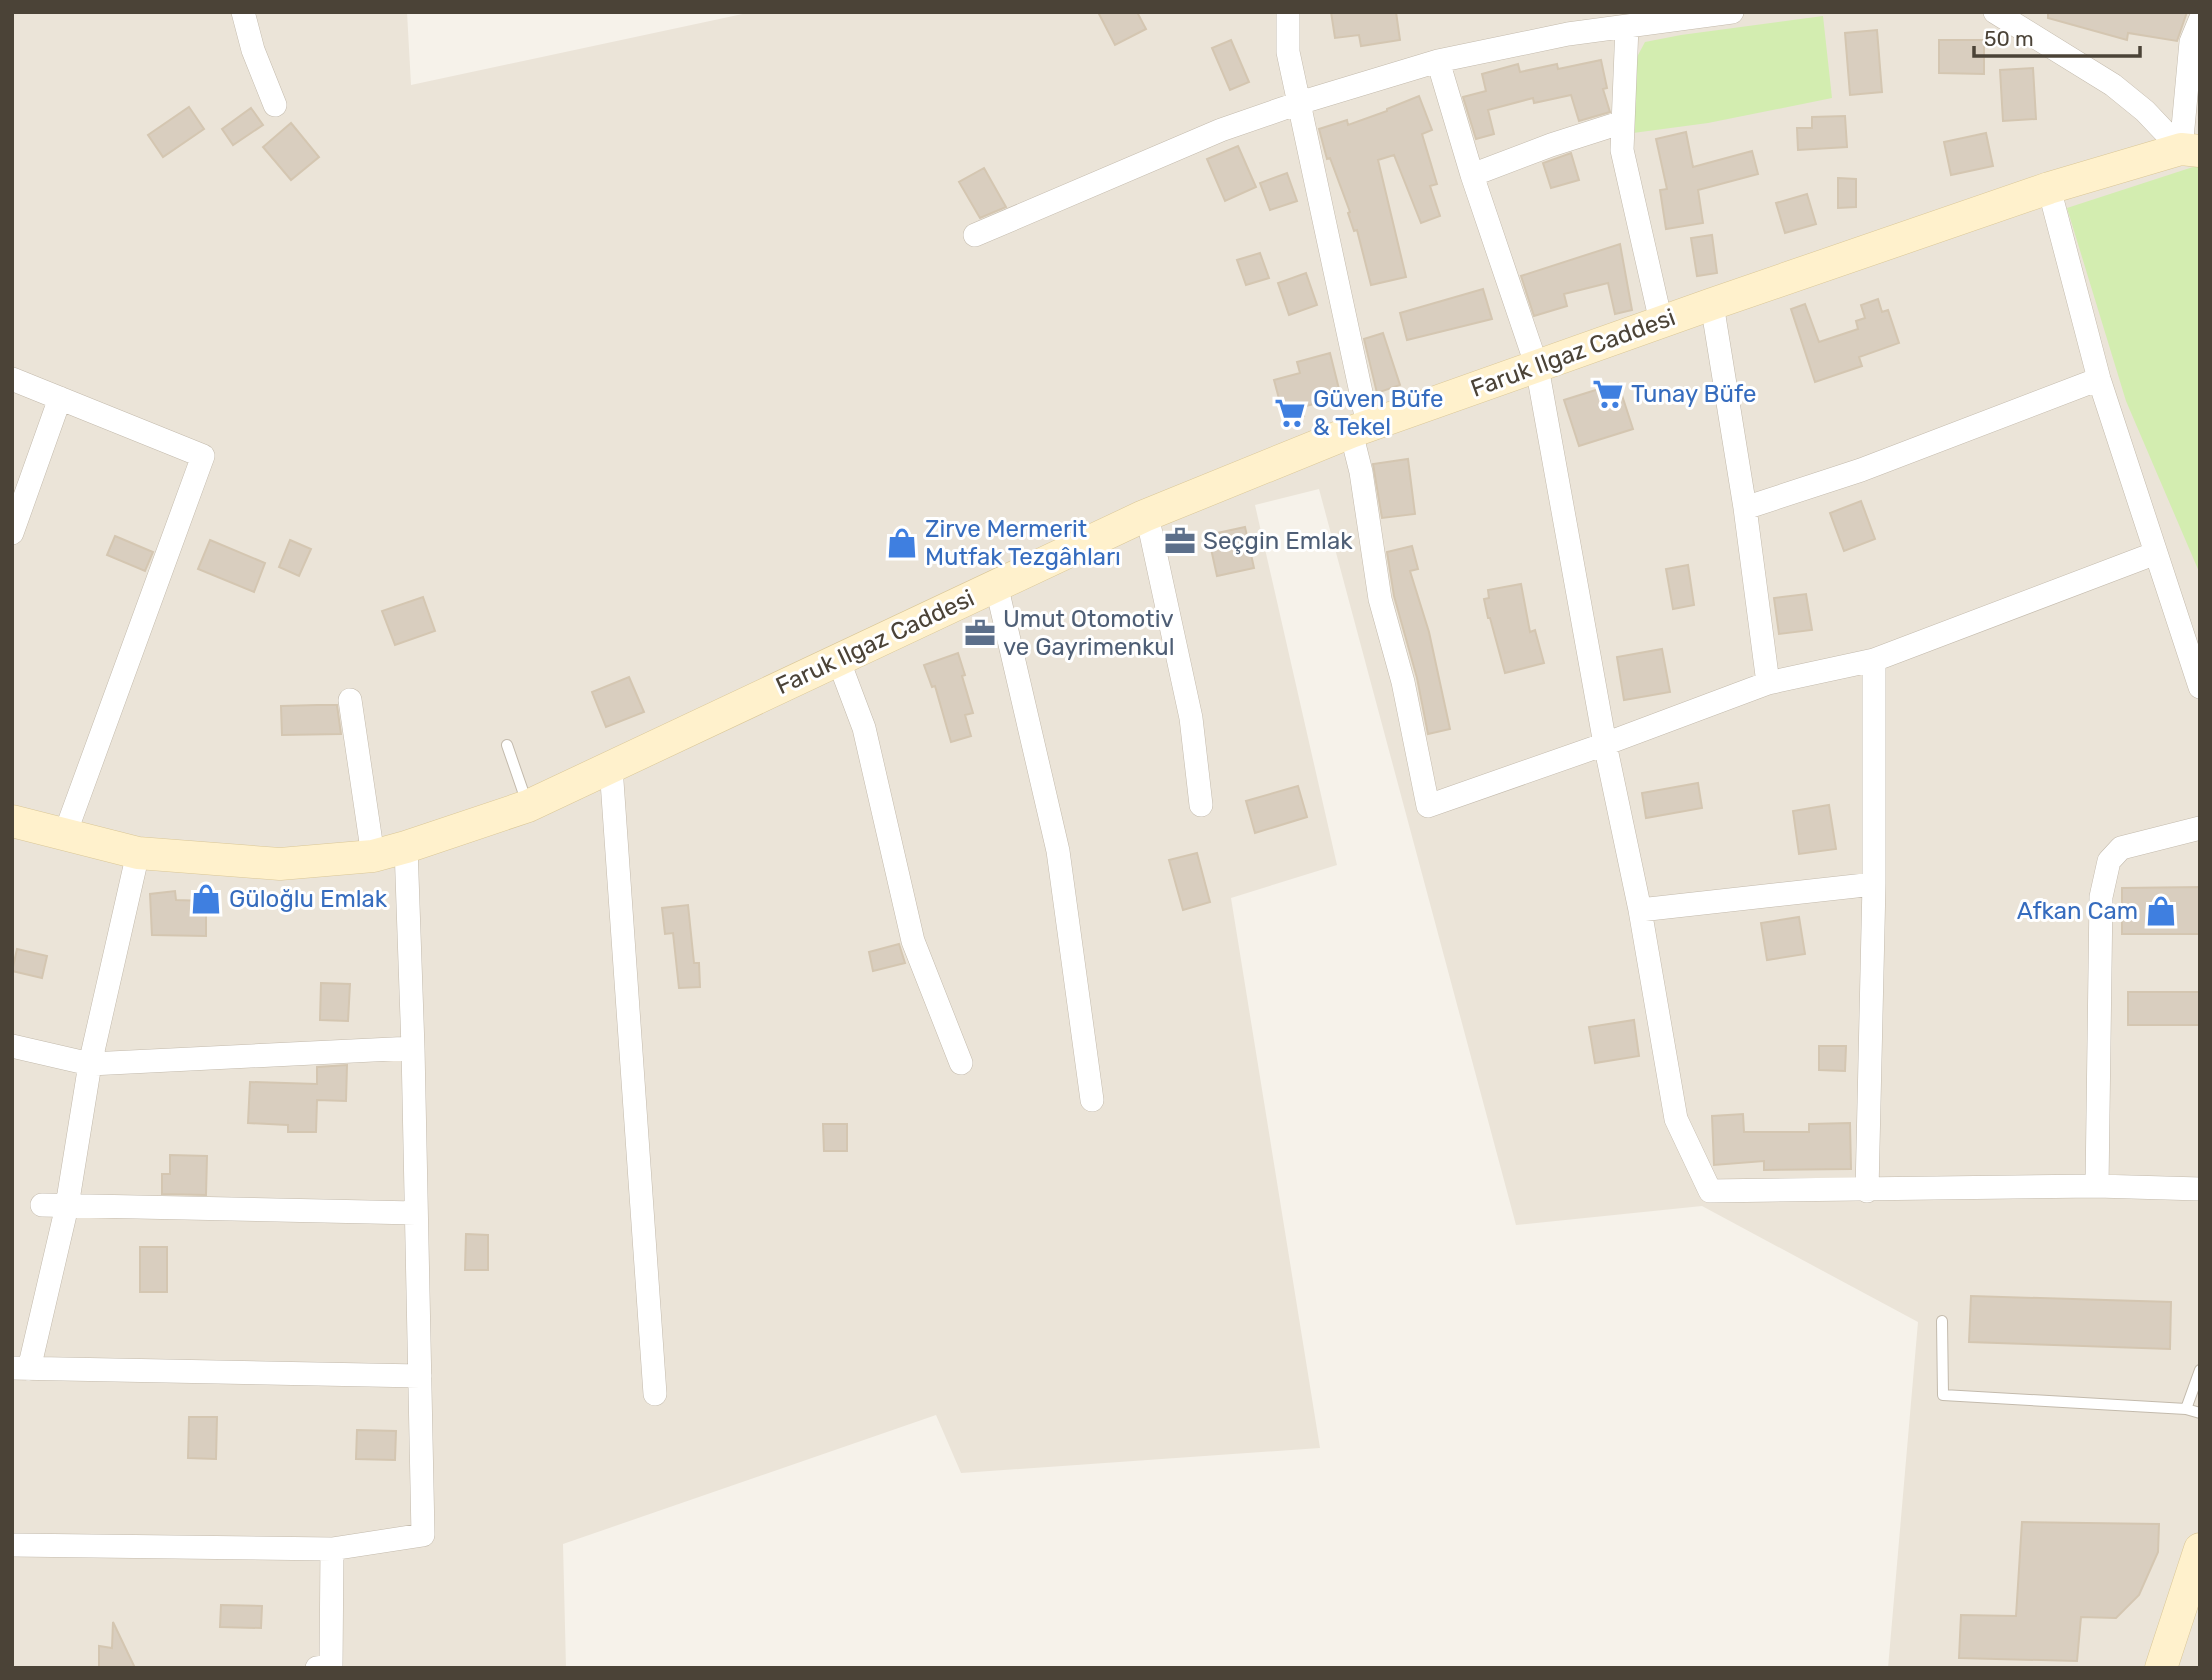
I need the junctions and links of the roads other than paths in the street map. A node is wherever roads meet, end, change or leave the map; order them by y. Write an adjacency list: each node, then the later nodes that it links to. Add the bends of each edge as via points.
1 (243, 12): 10 (street)
2 (1288, 12): 9 (street, via 1288,52)
3 (1732, 12): 7 (street)
4 (1996, 12): 12 (street, via 2113,85)
5 (2200, 20): 12 (street, via 2191,42)
6 (1568, 23): 7 (street); 8 (street)
7 (1627, 26): 11 (street)
8 (1438, 61): 9 (street); 13 (street)
9 (1299, 103): 15 (street, via 1221,130); 22 (street)
10 (275, 105)
11 (1623, 122): 13 (street); 17 (street, via 1622,150)
12 (2190, 150): 14 (street, Faruk Ilgaz Caddesi)
13 (1472, 175): 18 (street)
14 (2049, 188): 16 (street, Faruk Ilgaz Caddesi); 20 (street)
15 (975, 235)
16 (1712, 304): 17 (street, Faruk Ilgaz Caddesi); 23 (street)
17 (1661, 322): 18 (street, Faruk Ilgaz Caddesi)
18 (1537, 368): 22 (street, Faruk Ilgaz Caddesi); 33 (street)
19 (12, 379): 21 (street)
20 (2099, 379): 23 (street, via 1861,470); 26 (street)
21 (60, 398): 25 (street); 40 (street, via 203,456)
22 (1359, 428): 24 (street, Faruk Ilgaz Caddesi); 33 (street, via 1380,599 1403,682 1428,806)
23 (1745, 508): 30 (street)
24 (1143, 516): 27 (street, Faruk Ilgaz Caddesi); 36 (street, via 1150,529 1191,718)
25 (12, 533)
26 (2156, 553): 29 (street); 31 (street)
27 (996, 584): 28 (street, Faruk Ilgaz Caddesi); 50 (street, via 1058,851)
28 (838, 659): 35 (street, Faruk Ilgaz Caddesi); 48 (street, via 864,728 913,941)
29 (1874, 660): 30 (street); 44 (street)
30 (1768, 683): 33 (street)
31 (2200, 687)
32 (350, 700): 43 (street)
33 (1605, 744): 45 (street)
34 (507, 745): 37 (lane)
35 (611, 767): 37 (street, Faruk Ilgaz Caddesi); 61 (street)
36 (1201, 805)
37 (528, 806): 41 (street, Faruk Ilgaz Caddesi)
38 (12, 821): 40 (street, Faruk Ilgaz Caddesi)
39 (2200, 828): 51 (street, via 2120,848 2109,861 2101,897)
40 (65, 834): 42 (street, Faruk Ilgaz Caddesi)
41 (406, 847): 43 (street, Faruk Ilgaz Caddesi); 47 (street)
42 (138, 853): 43 (street, Faruk Ilgaz Caddesi, via 280,864); 49 (street)
43 (373, 856)
44 (1874, 884): 45 (street); 53 (street)
45 (1640, 910): 53 (street, via 1676,1119 1710,1191)
46 (12, 1046): 49 (street)
47 (413, 1048): 49 (street); 56 (street)
48 (961, 1063)
49 (90, 1064): 55 (street)
50 (1092, 1100)
51 (2097, 1186): 52 (street); 53 (street)
52 (2200, 1189)
53 (1867, 1191)
54 (42, 1205): 55 (street)
55 (67, 1206): 56 (street); 58 (street)
56 (416, 1213): 60 (street)
57 (1942, 1321): 62 (lane, via 1942,1395)
58 (21, 1368): 60 (street)
59 (2200, 1370): 62 (lane)
60 (420, 1376): 65 (street, via 423,1535)
61 (655, 1394)
62 (2186, 1409): 63 (lane)
63 (2200, 1413)
64 (12, 1545): 65 (street)
65 (332, 1549): 67 (street, via 331,1666)
66 (2200, 1549): 68 (street)
67 (317, 1668)
68 (2161, 1668)

